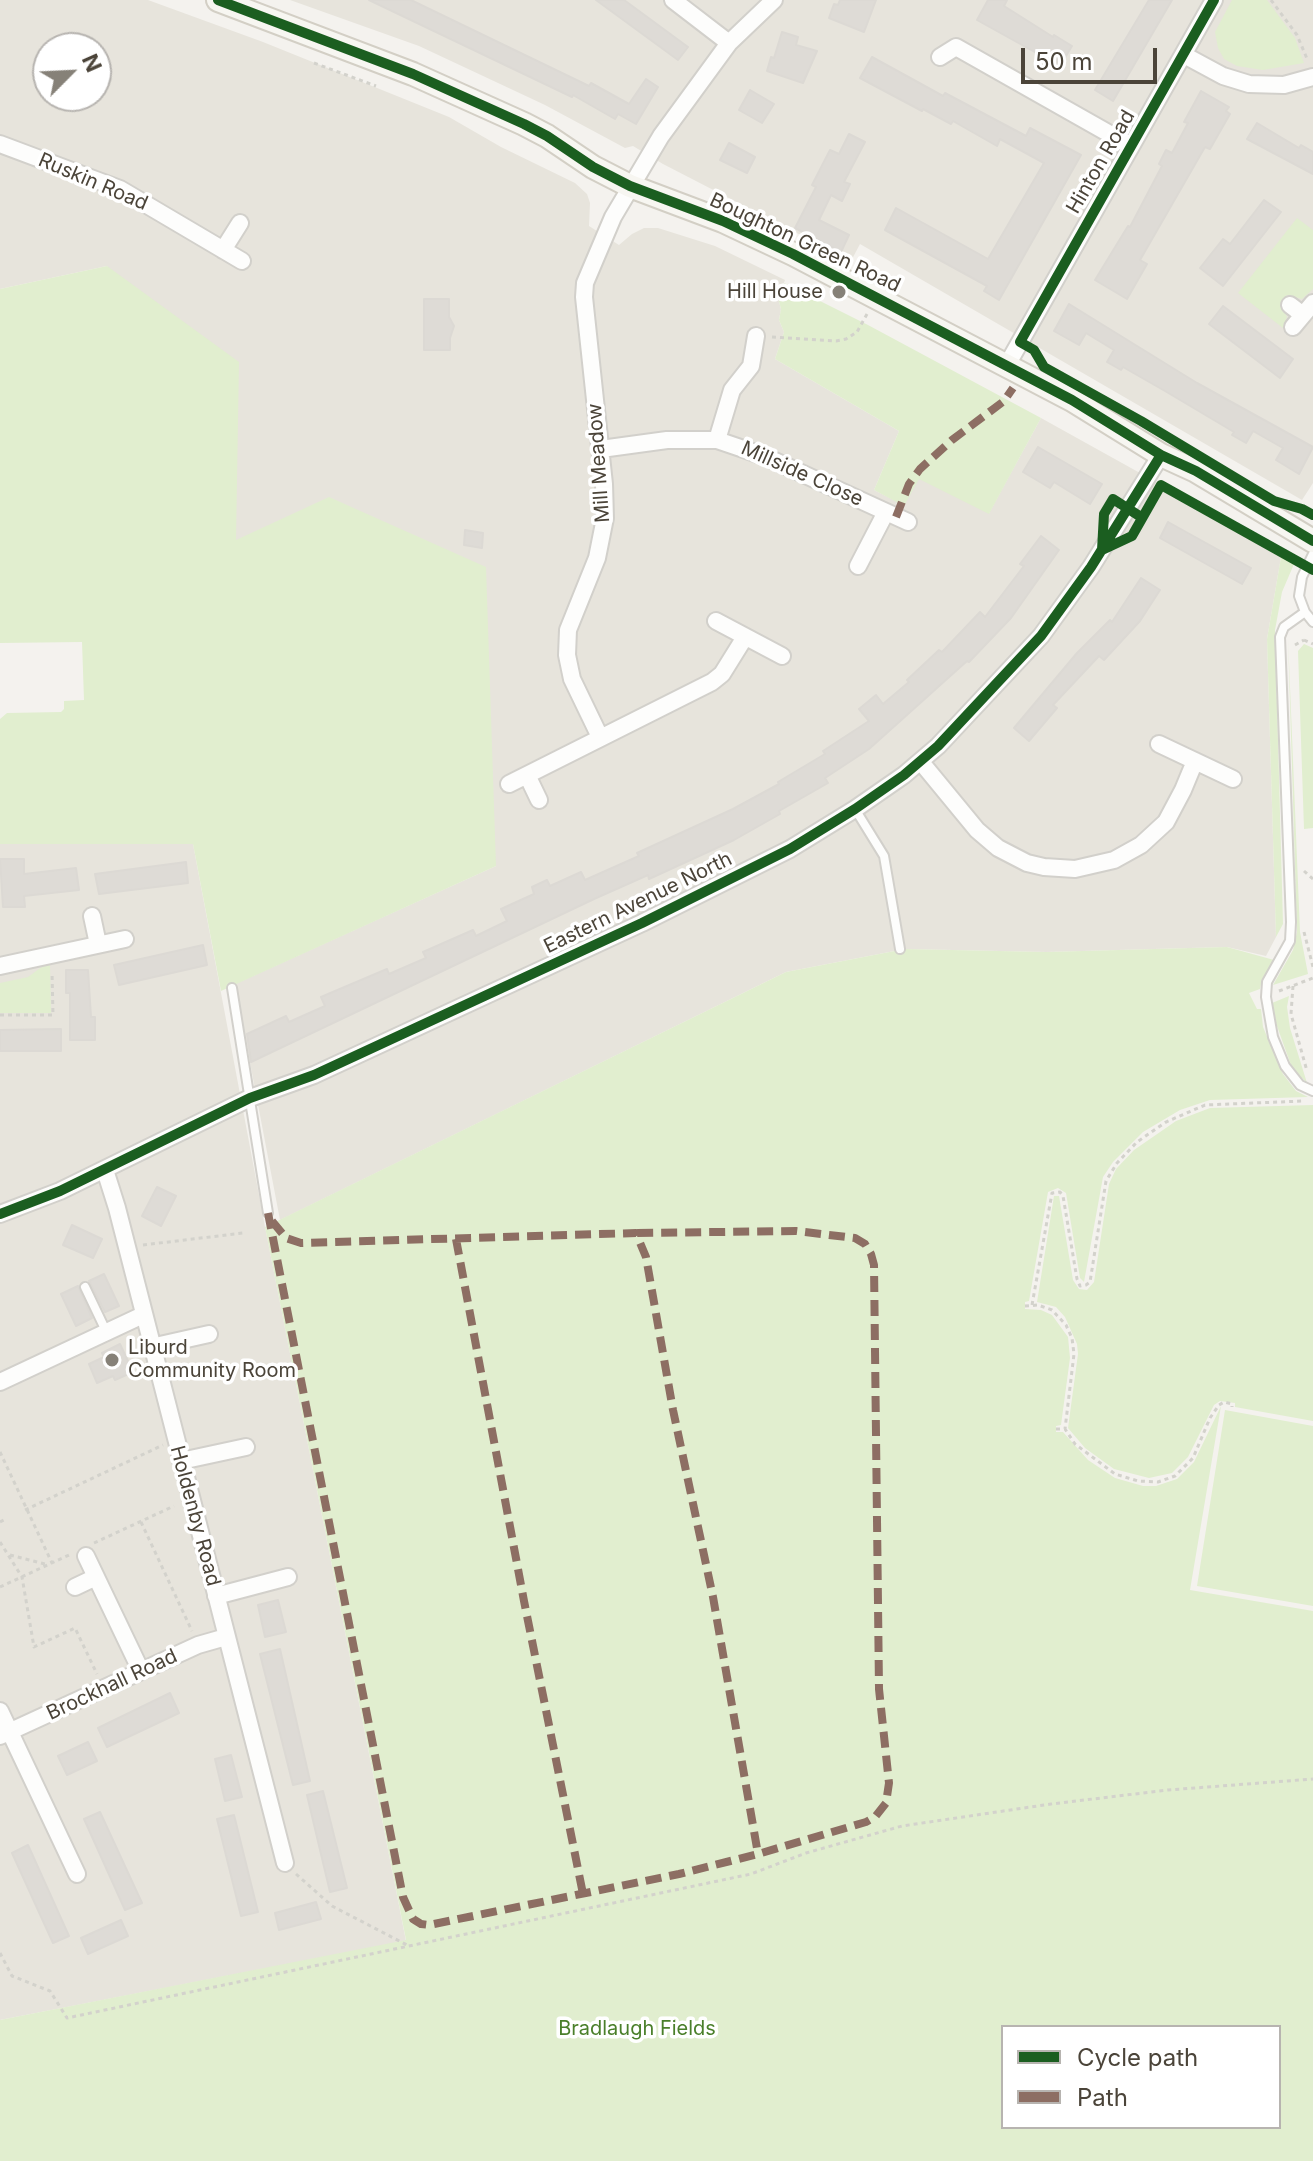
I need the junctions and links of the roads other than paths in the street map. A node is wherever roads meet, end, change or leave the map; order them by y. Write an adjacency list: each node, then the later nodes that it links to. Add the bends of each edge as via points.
1 (218, 0): 11 (street, Boughton Green Road, via 468,98 547,136)
2 (673, 0): 5 (street)
3 (774, 0): 5 (street, Mill Meadow)
4 (1214, 0): 6 (street, Hinton Road)
5 (729, 43): 11 (street, Mill Meadow)
6 (1184, 55): 8 (street, via 1249,84 1284,85); 10 (street, Hinton Road)
7 (940, 57): 10 (street, via 956,47)
8 (1312, 77)
9 (0, 144): 13 (street, Ruskin Road, via 120,189)
10 (1131, 146): 16 (street, Hinton Road)
11 (630, 186): 16 (street, Boughton Green Road, via 793,254); 18 (street, Mill Meadow, via 585,283)
12 (240, 223): 13 (street)
13 (223, 250): 14 (street, Ruskin Road)
14 (242, 261)
15 (756, 336): 17 (street, Millside Close, via 751,366 732,390)
16 (1007, 365): 19 (street, Boughton Green Road)
17 (717, 440): 18 (street, Millside Close); 20 (street, Millside Close)
18 (601, 449): 30 (street, Mill Meadow, via 604,534 568,630 567,655 572,679)
19 (1161, 455): 22 (street, Boughton Green Road); 33 (street, Eastern Avenue North, via 1041,636)
20 (886, 512): 21 (street, Millside Close); 24 (street, Millside Close)
21 (908, 522)
22 (1313, 541)
23 (1313, 554): 25 (lane, via 1299,586)
24 (858, 566)
25 (1305, 612): 27 (lane); 45 (lane, via 1284,627 1280,637 1291,922 1290,941 1267,982 1266,997 1285,1066 1300,1085)
26 (716, 621): 28 (street)
27 (1313, 622)
28 (745, 637): 29 (street); 30 (street, via 712,682)
29 (782, 656)
30 (600, 737): 34 (street)
31 (1159, 744): 32 (street)
32 (1195, 761): 33 (street, via 1166,822 1141,845 1114,860 1075,869 1027,863 998,848); 35 (street)
33 (921, 762): 38 (street, Eastern Avenue North)
34 (527, 775): 36 (street); 37 (street)
35 (1233, 779)
36 (509, 784)
37 (539, 800)
38 (855, 809): 42 (lane, via 884,856); 46 (street, Eastern Avenue North, via 790,849 653,918 314,1075)
39 (92, 916): 41 (street)
40 (125, 939): 41 (street)
41 (98, 944): 43 (street)
42 (900, 949)
43 (0, 966)
44 (232, 988): 46 (lane)
45 (1313, 1091)
46 (250, 1098): 47 (street, Eastern Avenue North); 48 (lane)
47 (105, 1170): 49 (street, Eastern Avenue North); 51 (street, Holdenby Road)
48 (268, 1213)
49 (0, 1214)
50 (85, 1287): 52 (lane)
51 (143, 1315): 52 (street); 54 (street, Holdenby Road)
52 (106, 1332): 55 (street)
53 (209, 1334): 54 (street)
54 (151, 1347): 57 (street, Holdenby Road)
55 (0, 1382)
56 (246, 1447): 57 (street)
57 (181, 1461): 62 (street, Holdenby Road)
58 (86, 1556): 59 (street)
59 (96, 1577): 61 (street); 64 (street)
60 (288, 1577): 62 (street)
61 (75, 1587)
62 (216, 1596): 63 (street, Holdenby Road)
63 (226, 1637): 64 (street, Brockhall Road); 67 (street, Holdenby Road)
64 (141, 1671): 66 (street, Brockhall Road)
65 (0, 1711): 66 (street)
66 (5, 1734): 68 (street)
67 (285, 1863)
68 (77, 1874)

